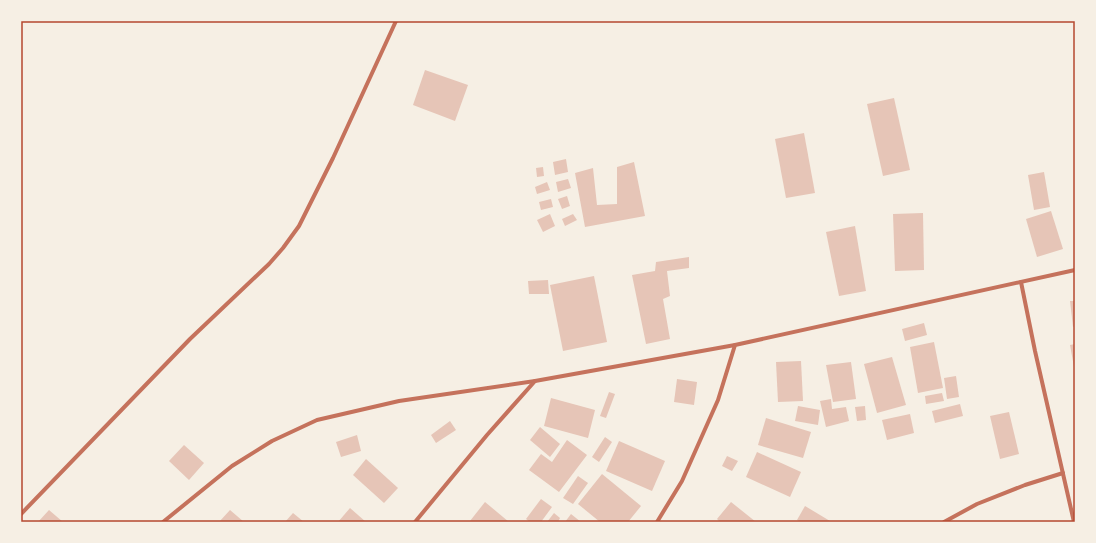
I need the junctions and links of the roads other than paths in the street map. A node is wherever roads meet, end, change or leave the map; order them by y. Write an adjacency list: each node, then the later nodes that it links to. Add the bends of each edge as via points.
1 (396, 21): 7 (street, via 329,165 298,226 283,248 190,339)
2 (1075, 270): 3 (street)
3 (1021, 282): 4 (street); 6 (street)
4 (735, 345): 5 (street); 10 (street, via 718,400 707,425 682,481)
5 (535, 381): 8 (street, via 399,401 316,420 272,441 232,466); 9 (street)
6 (1063, 473): 11 (street, via 977,504); 12 (street)
7 (21, 514)
8 (163, 522)
9 (415, 522)
10 (657, 522)
11 (944, 522)
12 (1074, 522)

